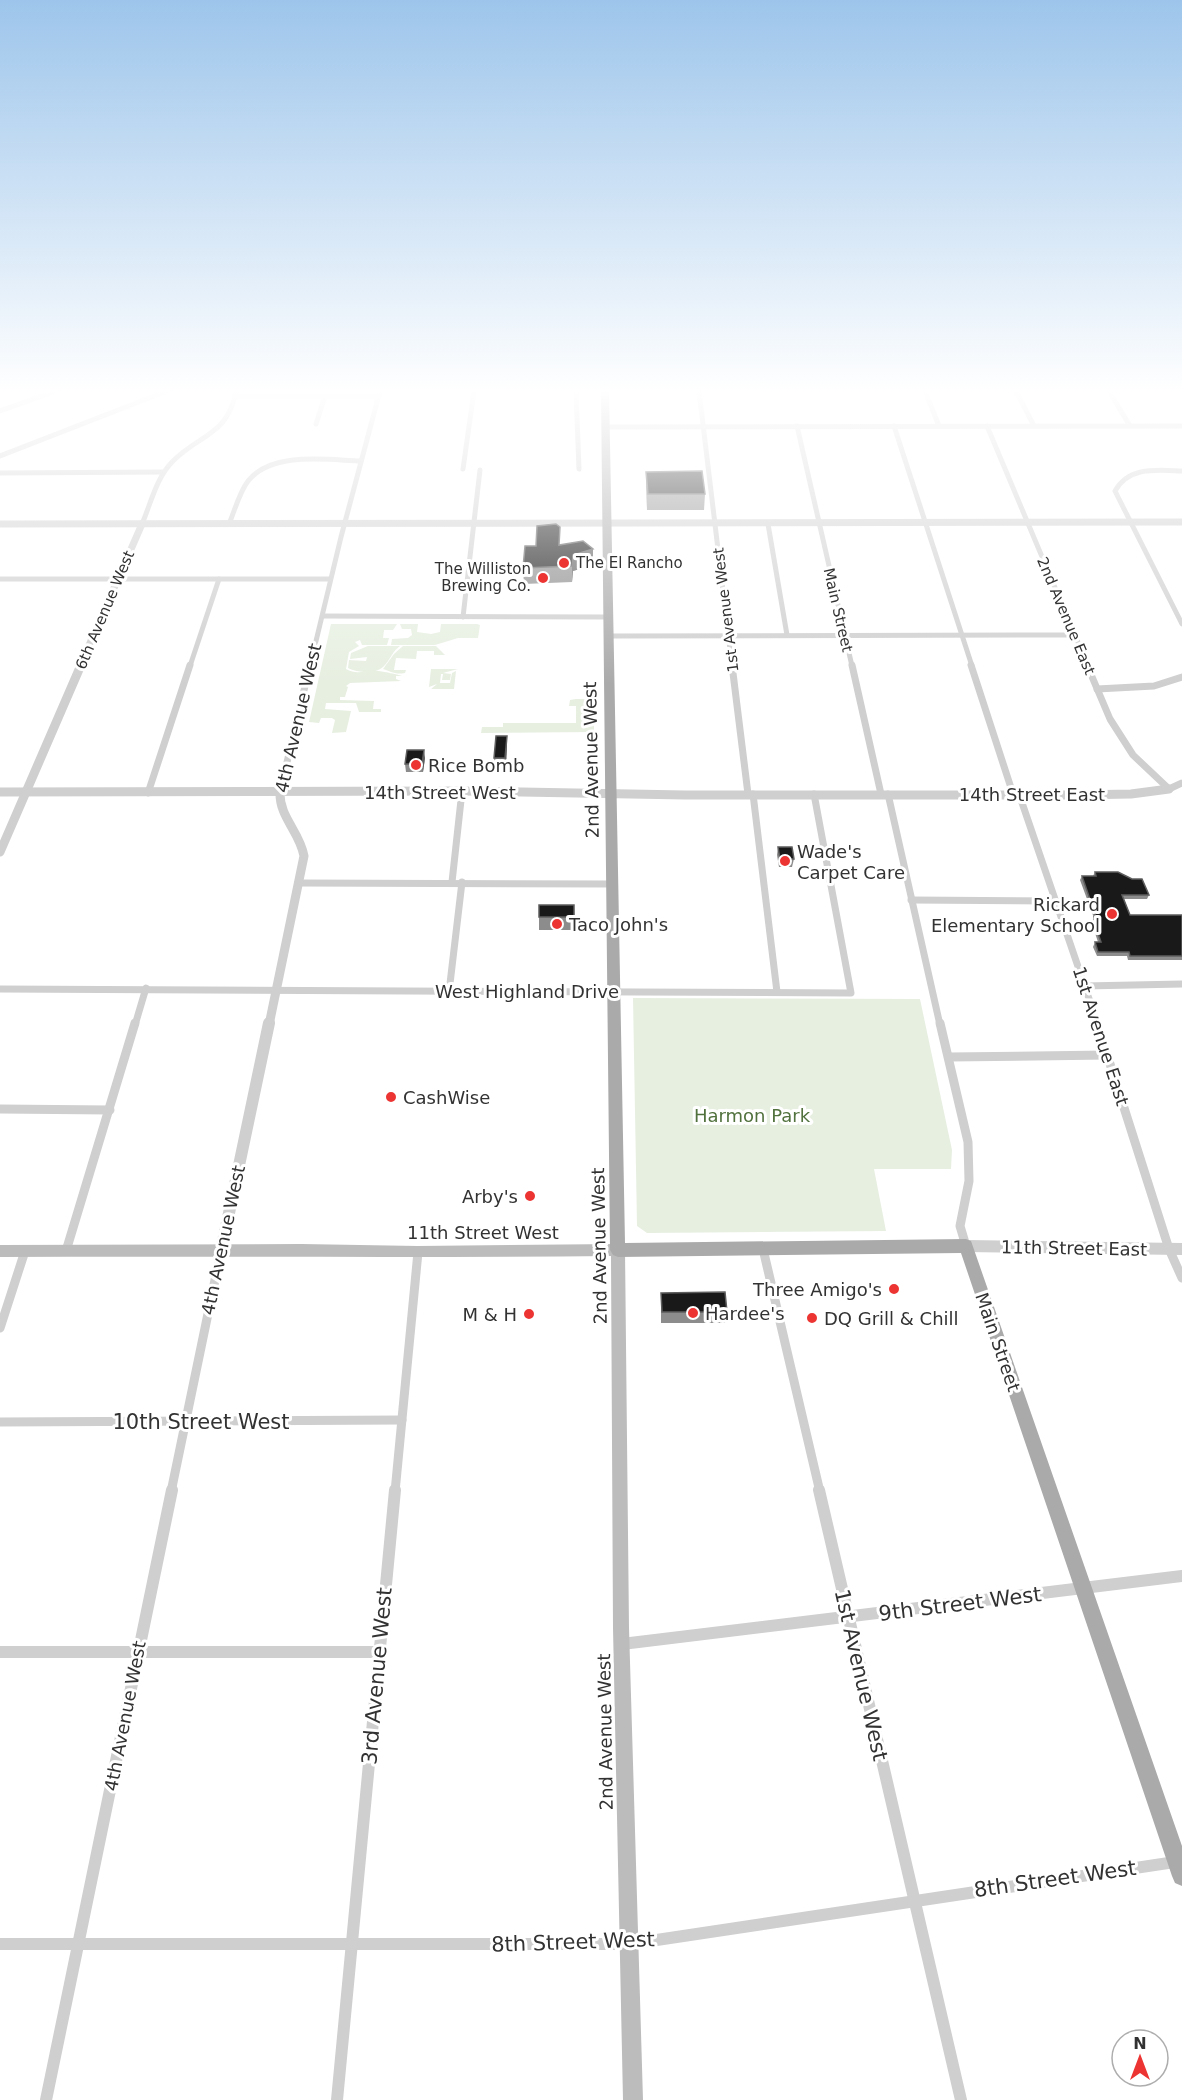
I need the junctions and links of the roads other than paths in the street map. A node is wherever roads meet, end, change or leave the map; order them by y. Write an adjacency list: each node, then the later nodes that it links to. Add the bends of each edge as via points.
1 (157, 489): 18 (street, 6th Avenue West)
2 (245, 489): 19 (street)
3 (353, 489): 20 (street, 4th Avenue West)
4 (477, 489): 13 (street)
5 (607, 489): 14 (main road, 2nd Avenue West)
6 (711, 489): 21 (street, 1st Avenue West)
7 (811, 489): 23 (street, Main Street)
8 (915, 489): 15 (street, 1st Avenue East)
9 (1013, 489): 16 (street, 2nd Avenue East)
10 (1116, 489): 11 (street)
11 (1130, 522): 12 (street); 16 (street); 31 (street)
12 (1182, 522)
13 (473, 523): 14 (street); 20 (street); 29 (street)
14 (607, 523): 21 (street); 30 (main road, 2nd Avenue West)
15 (926, 523): 16 (street); 23 (street); 35 (street, 1st Avenue East)
16 (1027, 523): 36 (street, 2nd Avenue East)
17 (0, 524): 18 (street)
18 (142, 524): 19 (street); 25 (street, 6th Avenue West)
19 (229, 524): 20 (street)
20 (344, 524): 27 (street, 4th Avenue West)
21 (715, 524): 22 (street); 32 (street, 1st Avenue West)
22 (768, 524): 23 (street); 33 (street)
23 (819, 524): 34 (street, Main Street)
24 (0, 579): 25 (street)
25 (118, 579): 26 (street); 44 (street, 6th Avenue West)
26 (219, 579): 27 (street); 46 (street)
27 (330, 579): 28 (street, 4th Avenue West)
28 (322, 616): 29 (street); 45 (street, 4th Avenue West)
29 (464, 617): 30 (street)
30 (609, 617): 37 (main road, 2nd Avenue West)
31 (1182, 624)
32 (729, 635): 33 (street); 37 (street); 48 (street, 1st Avenue West)
33 (787, 635): 34 (street)
34 (844, 635): 35 (street); 50 (street, Main Street)
35 (961, 635): 36 (street); 51 (street, 1st Avenue East)
36 (1073, 635): 39 (street, 2nd Avenue East)
37 (608, 636): 47 (main road, 2nd Avenue West)
38 (1182, 677): 39 (street, via 1154,686)
39 (1096, 689): 41 (street, 2nd Avenue East, via 1123,743)
40 (1182, 783): 41 (street, 14th Street East)
41 (1169, 789): 51 (street, 14th Street East, via 1131,794)
42 (462, 791): 45 (street, 14th Street West); 47 (street, 14th Street West); 53 (street)
43 (0, 792): 44 (street, 14th Street West)
44 (27, 792): 46 (street, 14th Street West); 52 (street, 6th Avenue West)
45 (280, 792): 46 (street, 14th Street West); 55 (street, 4th Avenue West, via 279,808 299,834 303,847)
46 (148, 793)
47 (611, 794): 48 (street, 14th Street West); 56 (main road, 2nd Avenue West)
48 (750, 794): 49 (street, 14th Street West); 66 (street, 1st Avenue West)
49 (814, 794): 50 (street, 14th Street West); 66 (street, West Highland Drive, via 851,993)
50 (885, 794): 51 (street, 14th Street East); 57 (street, Main Street)
51 (1016, 794): 58 (street, 1st Avenue East)
52 (0, 852)
53 (452, 882): 54 (street); 55 (street)
54 (462, 882): 56 (street); 64 (street)
55 (298, 883): 63 (street, 4th Avenue West)
56 (612, 884): 65 (main road, 2nd Avenue West)
57 (911, 900): 58 (street); 68 (street, Main Street)
58 (1056, 901): 60 (street, 1st Avenue East)
59 (1182, 984): 60 (street)
60 (1084, 986): 67 (street, 1st Avenue East)
61 (146, 988): 62 (street, West Highland Drive); 63 (street, West Highland Drive); 70 (street)
62 (0, 989)
63 (274, 989): 64 (street, West Highland Drive); 79 (street, 4th Avenue West)
64 (449, 992): 65 (street, West Highland Drive)
65 (614, 992): 66 (street, West Highland Drive); 75 (main road, 2nd Avenue West)
66 (777, 992)
67 (1108, 1055): 68 (street); 73 (street, 1st Avenue East)
68 (949, 1057): 71 (street, Main Street, via 970,1160 960,1226)
69 (0, 1109): 70 (street)
70 (110, 1110): 78 (street)
71 (966, 1246): 72 (main road, 11th Street West); 73 (street, 11th Street East); 87 (main road, Main Street)
72 (763, 1249): 75 (main road, 11th Street West); 88 (street, 1st Avenue West)
73 (1169, 1249): 74 (street, 11th Street East); 81 (street, 1st Avenue East)
74 (1182, 1249)
75 (618, 1250): 80 (main road, 11th Street West); 89 (main road, 2nd Avenue West)
76 (0, 1251): 77 (main road, 11th Street West)
77 (25, 1251): 78 (main road, 11th Street West); 82 (street)
78 (66, 1251): 79 (main road, 11th Street West)
79 (221, 1251): 80 (main road, 11th Street West); 85 (street, 4th Avenue West)
80 (418, 1252): 83 (street, 3rd Avenue West)
81 (1182, 1278)
82 (0, 1328)
83 (402, 1420): 85 (street, 10th Street West); 91 (street, 3rd Avenue West)
84 (0, 1422): 85 (street, 10th Street West)
85 (185, 1422): 92 (street, 4th Avenue West)
86 (1182, 1576): 87 (street, 9th Street West)
87 (1083, 1589): 88 (street, 9th Street West); 93 (main road, Main Street)
88 (848, 1618): 89 (street, 9th Street West); 94 (street, 1st Avenue West)
89 (622, 1644): 97 (main road, 2nd Avenue West)
90 (0, 1652): 92 (street)
91 (378, 1652): 92 (street); 98 (street, 3rd Avenue West)
92 (138, 1653): 96 (street, 4th Avenue West)
93 (1180, 1866): 94 (street, 8th Street West)
94 (914, 1900): 97 (street, 8th Street West); 102 (street, 1st Avenue West)
95 (0, 1944): 96 (street, 8th Street West)
96 (79, 1944): 98 (street, 8th Street West); 99 (street, 4th Avenue West)
97 (630, 1944): 98 (street, 8th Street West); 101 (main road, 2nd Avenue West)
98 (352, 1945): 100 (street, 3rd Avenue West)
99 (46, 2100)
100 (337, 2100)
101 (633, 2100)
102 (961, 2100)

